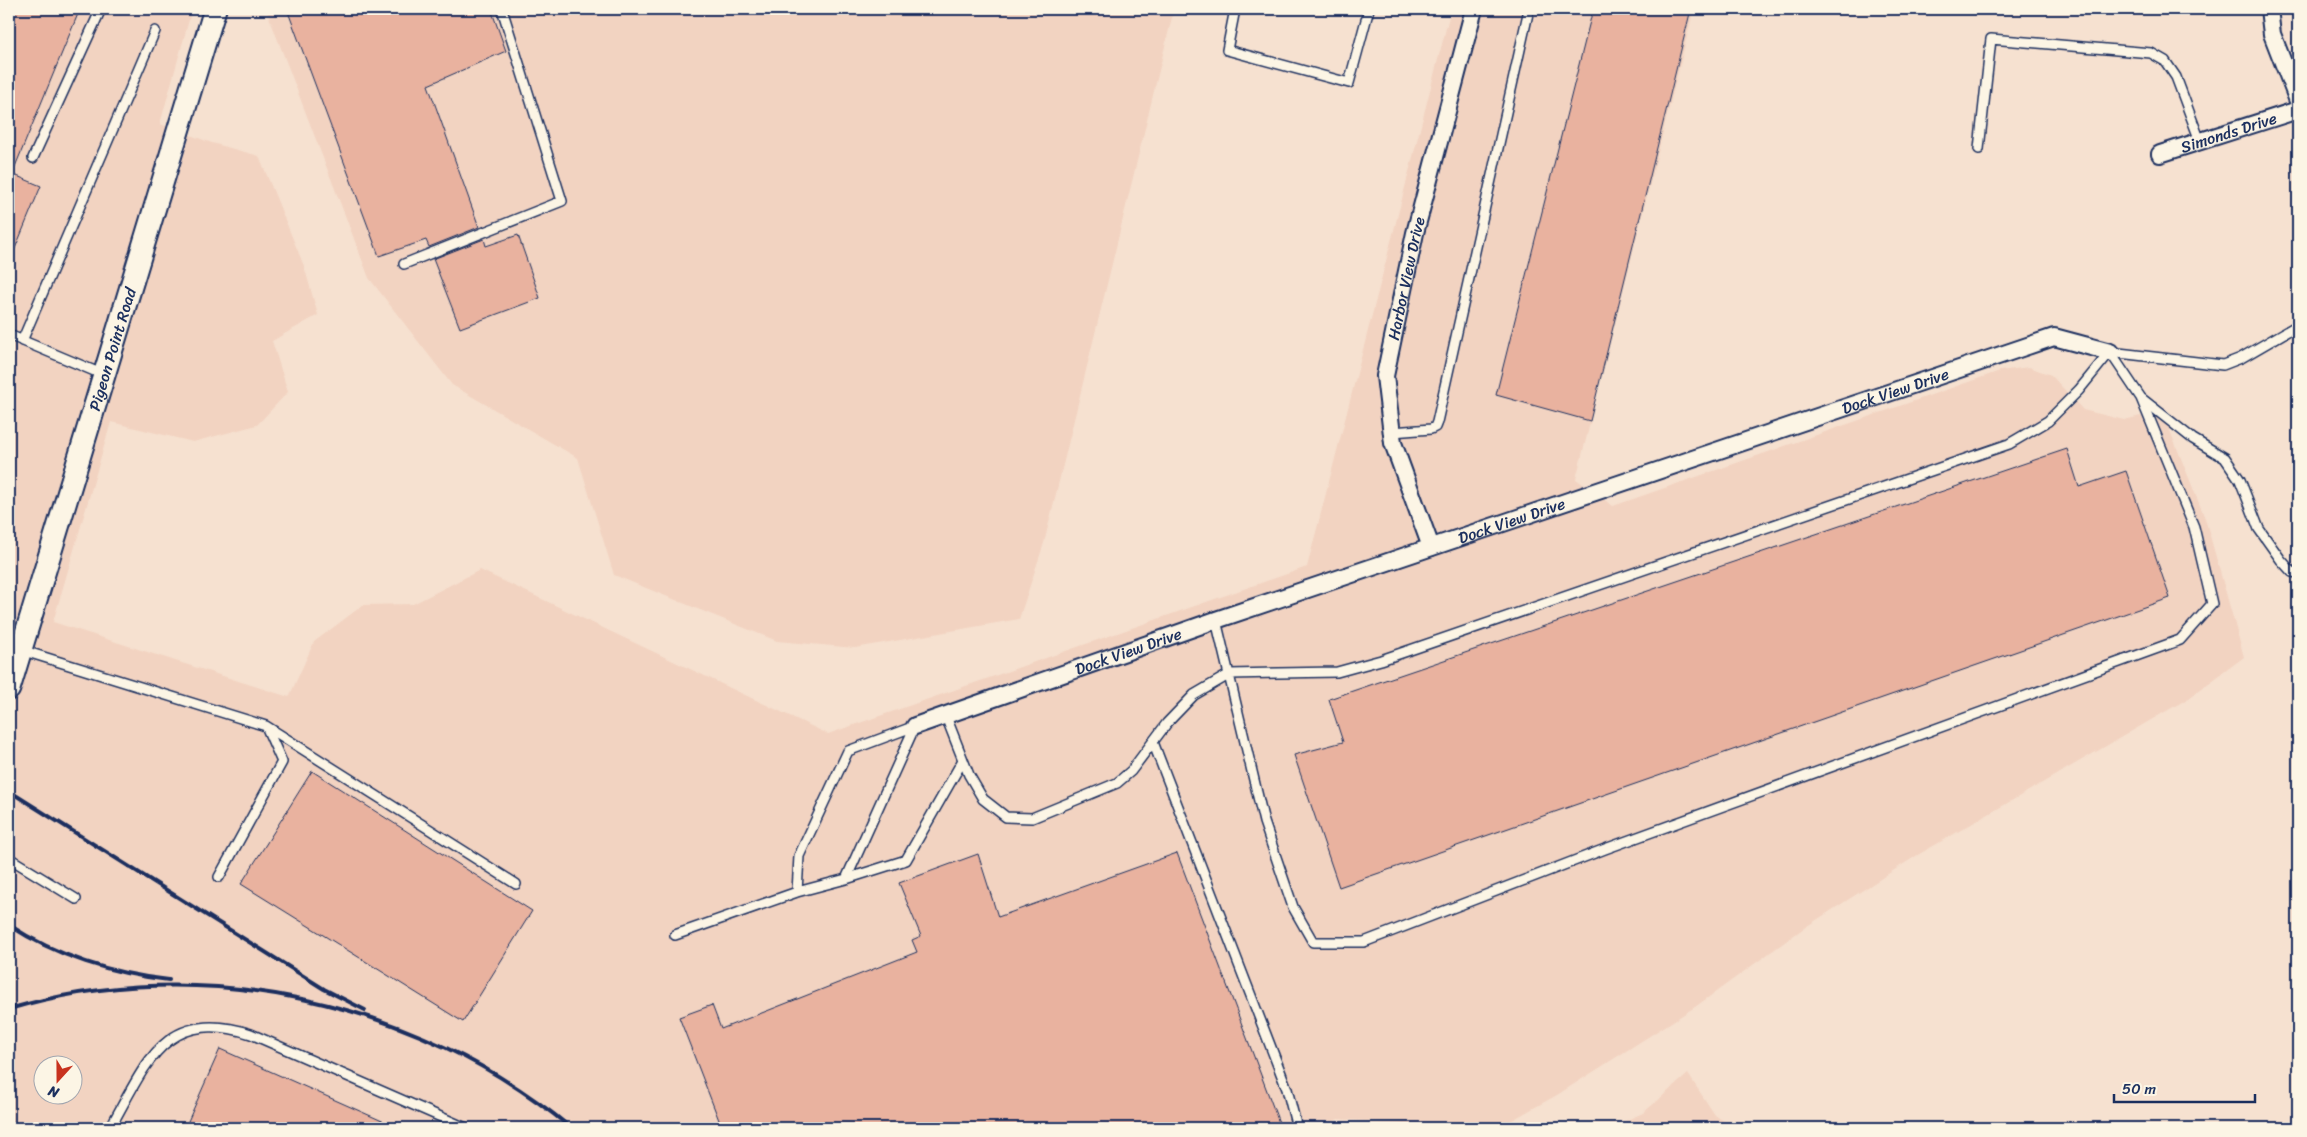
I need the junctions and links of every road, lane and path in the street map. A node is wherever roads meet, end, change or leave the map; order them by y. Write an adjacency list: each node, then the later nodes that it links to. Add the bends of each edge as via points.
1 (101, 9): 15 (lane)
2 (215, 9): 21 (street, Pigeon Point Road)
3 (502, 9): 16 (lane, via 562,201)
4 (1235, 9): 5 (lane, via 1227,50 1349,83)
5 (1369, 9)
6 (1474, 9): 23 (street, Harbor View Drive, via 1416,233 1385,376)
7 (1529, 9): 23 (lane, via 1437,422 1431,429)
8 (2269, 9): 10 (street, via 2272,34)
9 (155, 31): 19 (lane)
10 (2298, 101)
11 (2298, 110): 12 (street, Simonds Drive)
12 (2200, 141): 13 (lane, via 2176,77 2164,60 2151,53 1991,39); 14 (street, Simonds Drive)
13 (1979, 149)
14 (2160, 154)
15 (33, 158)
16 (404, 264)
17 (2298, 325): 20 (lane, via 2223,365)
18 (9, 335): 19 (lane)
19 (22, 340): 21 (lane)
20 (2110, 352): 22 (lane); 24 (street, Dock View Drive, via 2054,337); 28 (lane, via 2048,422 2009,444 1381,660 1337,672)
21 (104, 375): 27 (street, Pigeon Point Road)
22 (2141, 398): 25 (lane, via 2193,439 2224,458 2240,480 2259,529 2281,560 2292,572); 28 (lane, via 2194,527 2212,604 2180,640 1605,849 1364,942 1313,942 1292,907 1264,822)
23 (1392, 432): 24 (street, Harbor View Drive, via 1393,443)
24 (1431, 547): 26 (street, Dock View Drive)
25 (2298, 573)
26 (1216, 620): 28 (lane); 30 (street, Dock View Drive)
27 (21, 650): 29 (street, Pigeon Point Road); 31 (lane)
28 (1230, 674): 33 (lane, via 1194,694)
29 (9, 689)
30 (945, 714): 32 (street, Dock View Drive); 34 (lane)
31 (266, 726): 36 (lane, via 282,762); 38 (lane)
32 (915, 726): 37 (lane); 39 (lane, via 848,751 799,856)
33 (1153, 742): 34 (lane, via 1131,771 1117,783 1032,818 1006,817 982,799); 44 (lane, via 1284,1080)
34 (963, 760): 37 (lane, via 906,860)
35 (9, 858): 40 (lane)
36 (219, 877)
37 (846, 879): 39 (lane)
38 (516, 884)
39 (797, 892): 41 (lane)
40 (76, 900)
41 (674, 935)
42 (110, 1128): 43 (lane, via 147,1062 158,1049 187,1031 228,1026)
43 (466, 1128)
44 (1297, 1128)

